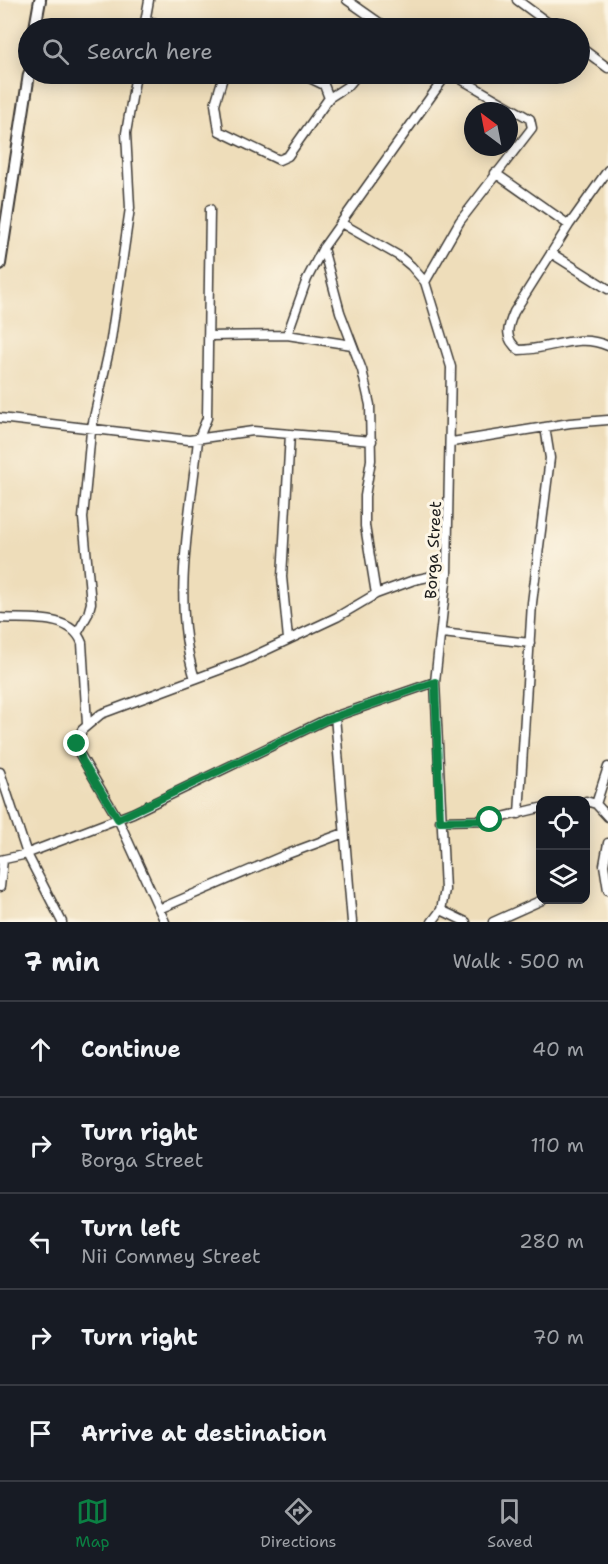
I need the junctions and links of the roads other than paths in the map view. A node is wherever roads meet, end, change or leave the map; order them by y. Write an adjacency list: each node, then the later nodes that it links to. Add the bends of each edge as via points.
1 (40, 0): 5 (street)
2 (149, 0): 6 (street)
3 (347, 0): 7 (street)
4 (517, 0): 8 (street)
5 (37, 18)
6 (146, 18)
7 (371, 18)
8 (541, 18)
9 (590, 55): 10 (street)
10 (608, 68)
11 (26, 84): 25 (street)
12 (134, 84): 38 (street, via 126,133 130,208 110,346)
13 (221, 84): 18 (street, via 215,105 219,131 279,160 288,156)
14 (322, 84): 18 (street)
15 (351, 84): 18 (street)
16 (440, 84): 23 (street)
17 (469, 84): 20 (street, via 530,119 532,124)
18 (329, 98)
19 (608, 170): 21 (street)
20 (495, 173): 24 (street); 29 (street, via 460,221)
21 (605, 182): 24 (street)
22 (210, 209): 32 (street)
23 (341, 224): 26 (street); 29 (street, Borga Street, via 399,256)
24 (569, 225): 27 (street)
25 (2, 230): 28 (street)
26 (323, 248): 31 (street); 33 (street)
27 (551, 253): 30 (street); 34 (street, via 508,325 507,336 512,345 529,350 592,340)
28 (0, 264)
29 (425, 282): 42 (street, Borga Street, via 451,367)
30 (608, 289)
31 (287, 335): 32 (street); 33 (street)
32 (208, 336): 40 (street, via 207,418)
33 (352, 345): 41 (street, via 370,405)
34 (608, 346)
35 (0, 418): 38 (street)
36 (608, 420): 37 (street)
37 (545, 428): 42 (street); 49 (street, via 550,458)
38 (91, 430): 40 (street); 46 (street, via 83,518 91,603)
39 (290, 434): 40 (street, via 253,431); 41 (street); 48 (street, via 282,577)
40 (198, 440): 50 (street, via 184,604 185,635)
41 (372, 441): 44 (street, via 365,526)
42 (452, 442): 43 (street, Borga Street)
43 (447, 573): 44 (street); 47 (street, Borga Street)
44 (376, 594): 48 (street)
45 (0, 618): 46 (street, via 64,623)
46 (78, 632): 53 (street)
47 (442, 633): 49 (street); 51 (street, Borga Street)
48 (288, 639): 50 (street)
49 (530, 643): 59 (street)
50 (195, 679): 53 (street, via 112,709)
51 (435, 682): 52 (street); 62 (street, Borga Street)
52 (335, 716): 61 (street); 63 (street)
53 (87, 724): 61 (street, via 79,738 78,751)
54 (608, 766): 57 (street)
55 (0, 772): 65 (street)
56 (590, 802): 57 (street)
57 (596, 804): 60 (street)
58 (536, 809): 59 (street)
59 (519, 814): 62 (street, via 466,822)
60 (608, 817)
61 (118, 819): 65 (street); 70 (street)
62 (440, 821): 71 (street, Borga Street, via 445,890)
63 (344, 833): 70 (street); 74 (street)
64 (608, 843): 68 (street, via 604,865)
65 (27, 854): 66 (street); 72 (street)
66 (1, 860): 67 (street)
67 (0, 887)
68 (608, 890)
69 (536, 903): 77 (street)
70 (159, 909): 73 (street)
71 (441, 910): 75 (street); 76 (street)
72 (62, 922)
73 (165, 922)
74 (352, 922)
75 (432, 922)
76 (466, 922)
77 (493, 922)

